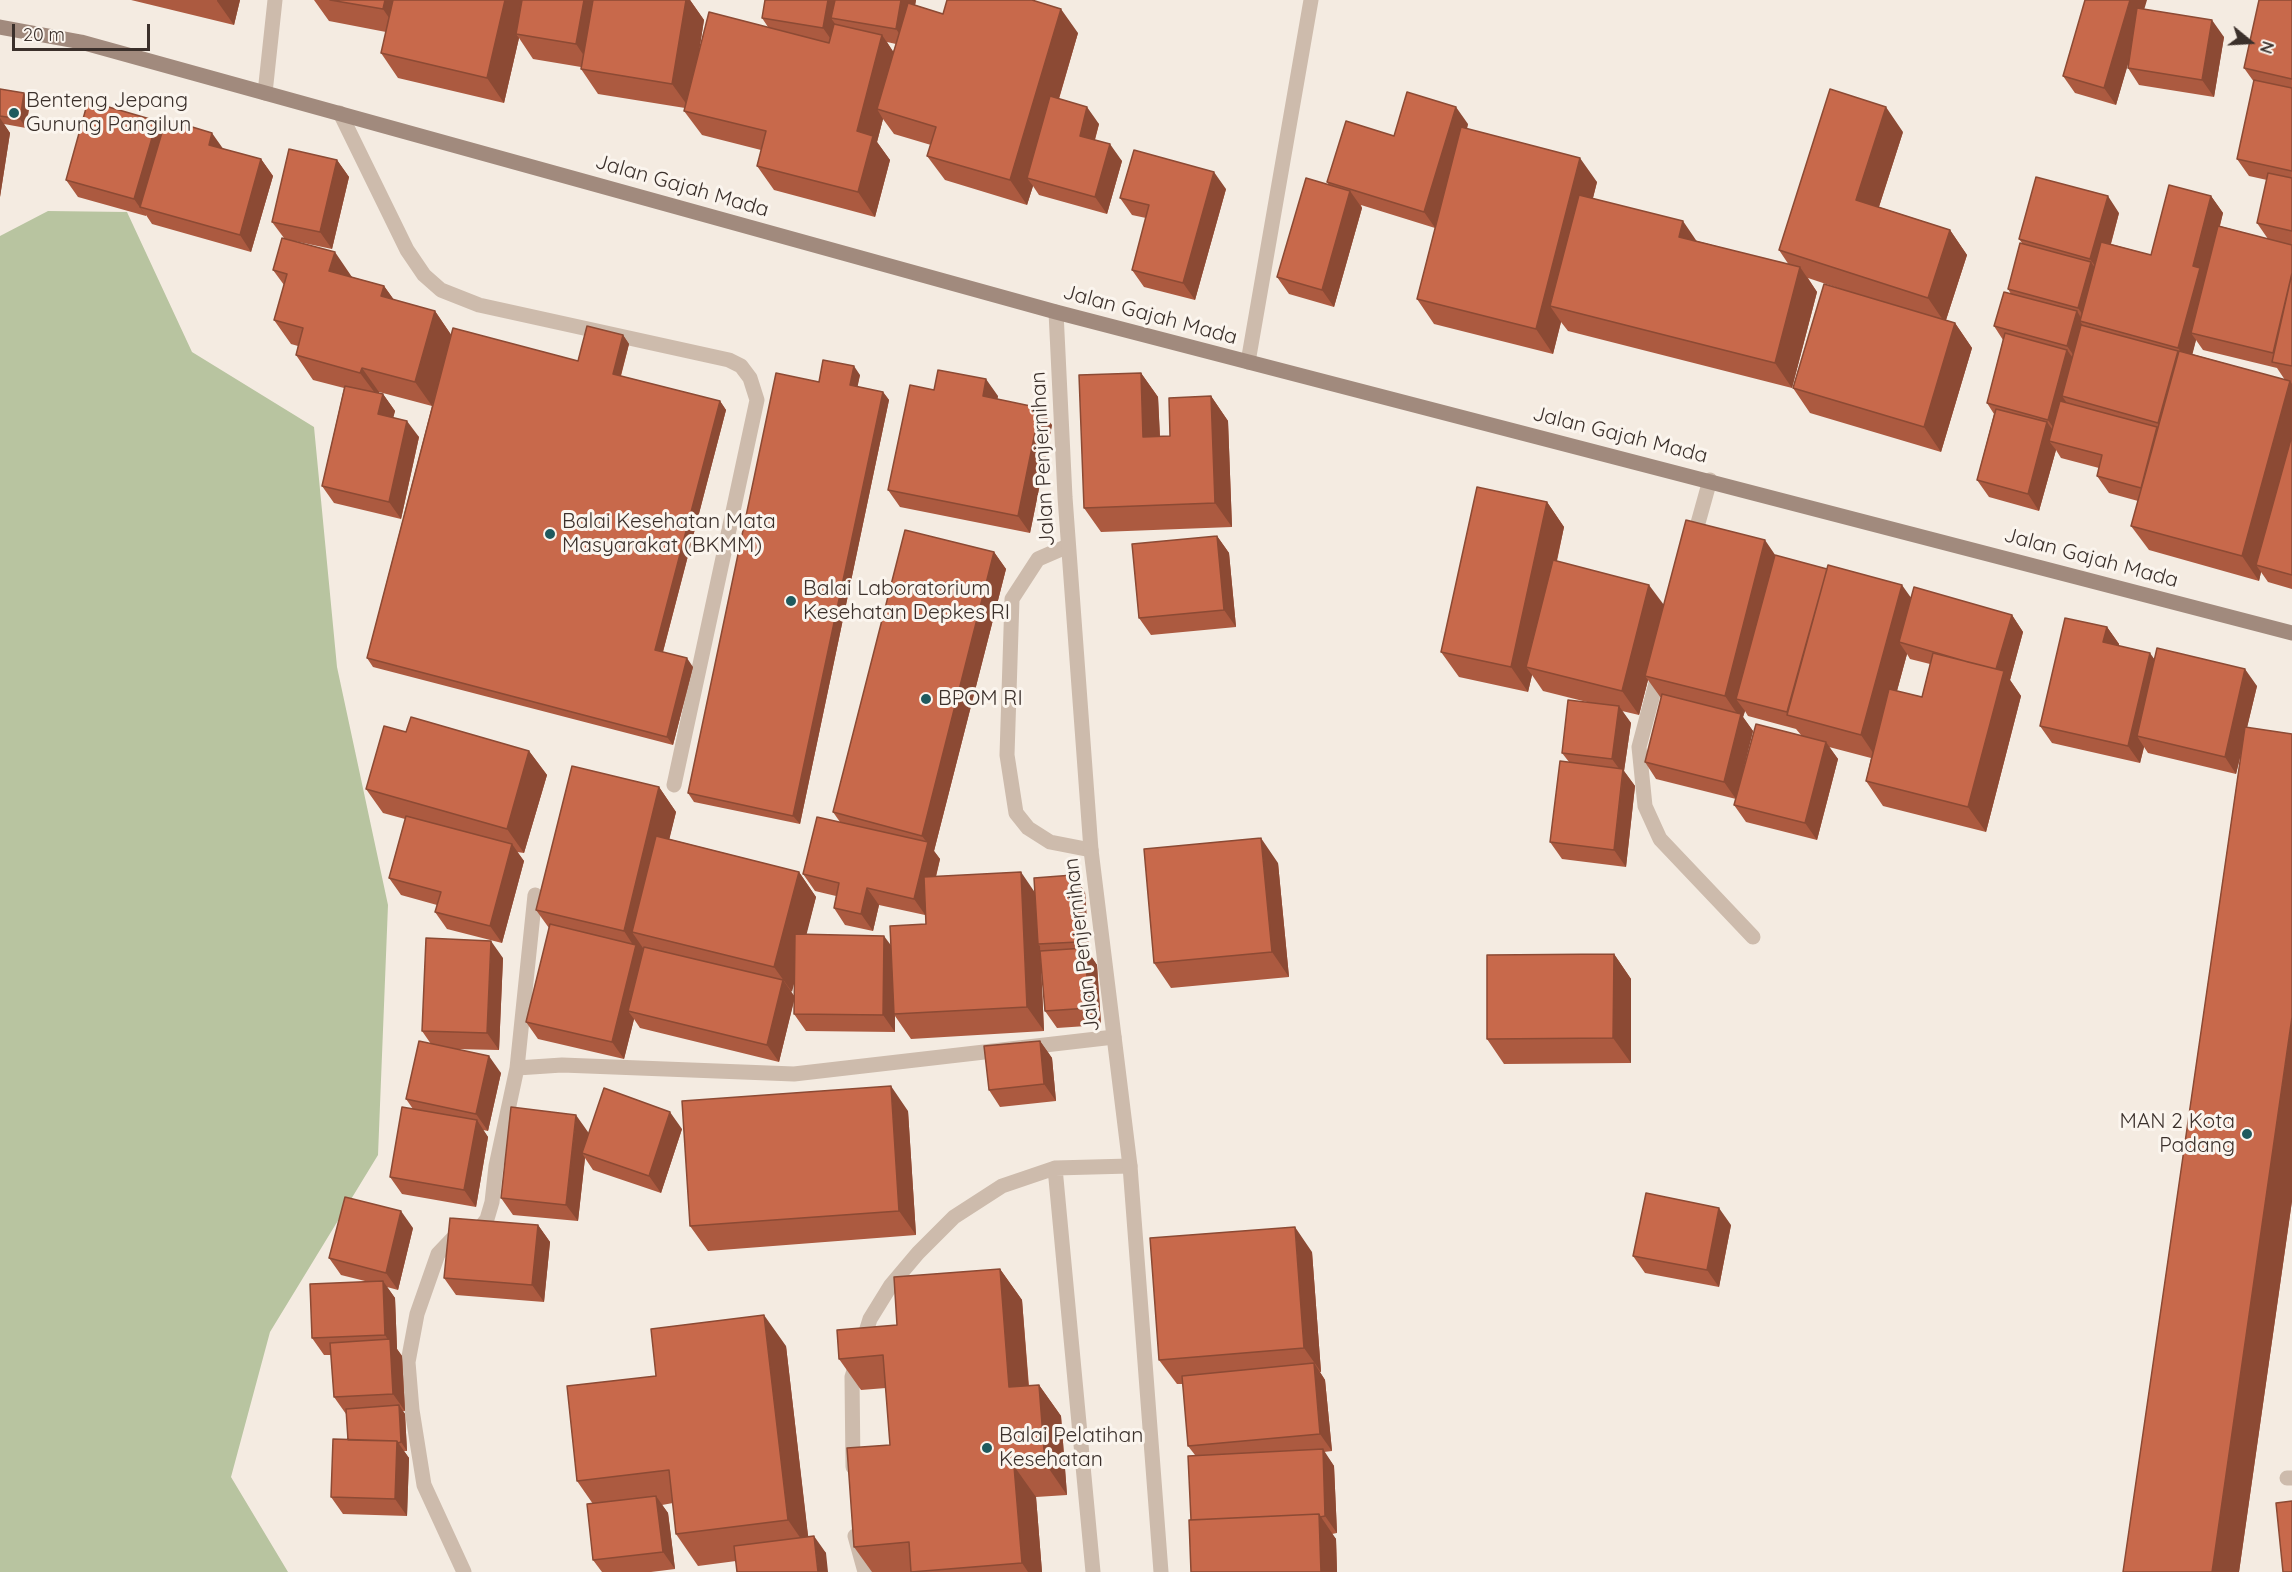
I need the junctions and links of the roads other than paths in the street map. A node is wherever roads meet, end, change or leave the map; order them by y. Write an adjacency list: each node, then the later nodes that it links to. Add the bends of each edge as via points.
1 (275, 0): 4 (street)
2 (1311, 0): 7 (street)
3 (0, 27): 4 (main road, Jalan Gajah Mada, via 81,42)
4 (265, 93): 5 (main road, Jalan Gajah Mada)
5 (340, 113): 6 (main road, Jalan Gajah Mada); 13 (street, via 407,249 424,275 441,290 479,305 729,360 741,366 750,378 757,400)
6 (1056, 312): 7 (main road, Jalan Gajah Mada); 9 (street, Jalan Penjernihan)
7 (1248, 362): 8 (main road, Jalan Gajah Mada)
8 (1710, 480): 10 (street); 11 (main road, Jalan Gajah Mada)
9 (1068, 546): 14 (street, Jalan Penjernihan); 14 (street, via 1038,560 1012,600 1007,755 1016,813 1028,828 1050,842)
10 (1689, 558)
11 (2292, 633)
12 (1662, 658): 16 (street, via 1639,747 1644,806 1660,839)
13 (674, 785)
14 (1091, 850): 17 (street, Jalan Penjernihan)
15 (535, 895): 18 (street)
16 (1753, 937)
17 (1114, 1037): 18 (street, via 794,1074 562,1065); 19 (street, Jalan Penjernihan)
18 (517, 1068): 23 (street, via 487,1219 480,1228 459,1232 438,1254 417,1314 408,1362 424,1485)
19 (1130, 1166): 20 (street); 26 (street, Jalan Penjernihan)
20 (1055, 1168): 21 (street, via 1002,1186 954,1217 891,1285 870,1319 852,1377); 25 (street)
21 (854, 1478)
22 (854, 1522): 24 (street)
23 (464, 1572)
24 (864, 1572)
25 (1093, 1572)
26 (1161, 1572)

